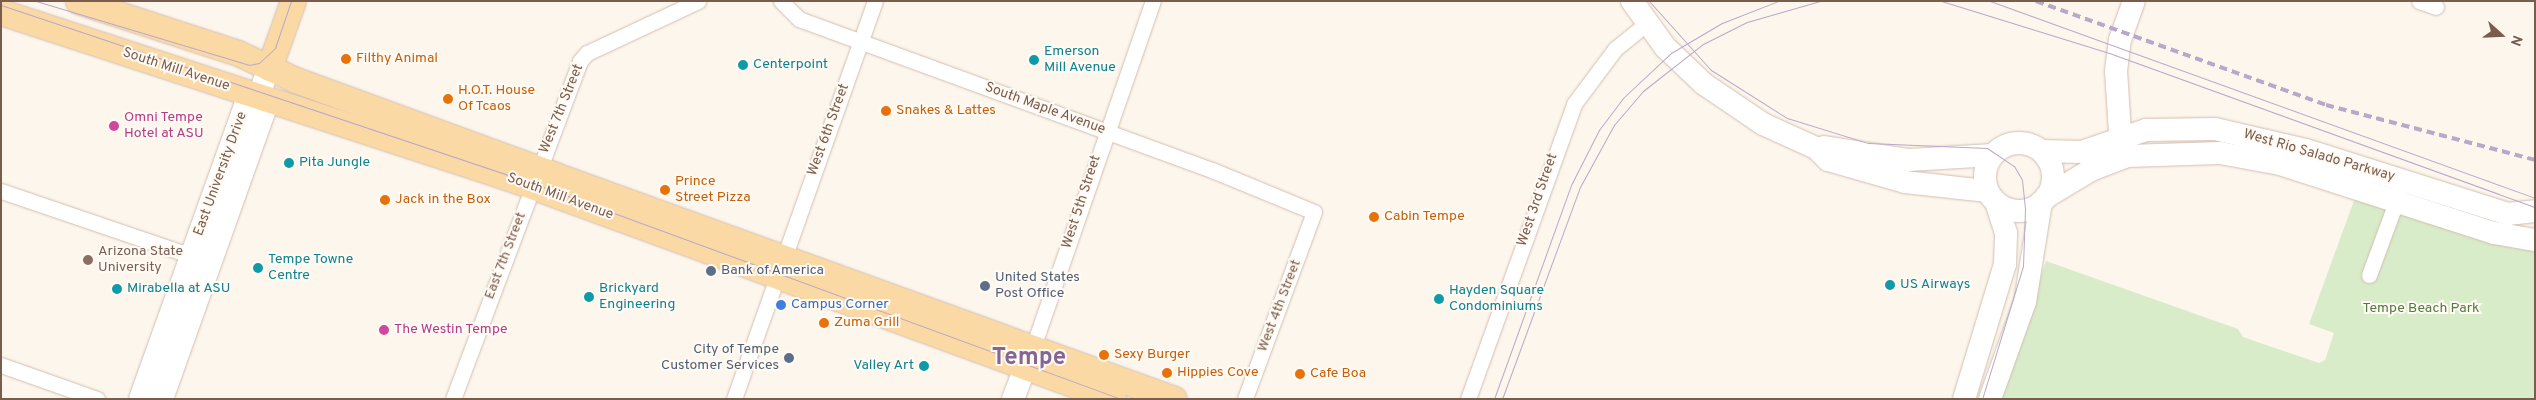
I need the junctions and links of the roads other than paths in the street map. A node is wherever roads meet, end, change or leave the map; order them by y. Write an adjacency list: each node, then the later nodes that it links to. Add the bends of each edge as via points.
1 (78, 1): 15 (main road, South Mill Avenue, via 183,33)
2 (293, 1): 15 (main road)
3 (698, 1): 23 (street, West 7th Street, via 587,53)
4 (781, 1): 14 (street, South Maple Avenue, via 790,15)
5 (875, 1): 14 (street, West 6th Street)
6 (1153, 1): 17 (street, West 5th Street)
7 (1632, 1): 13 (main road)
8 (2122, 1): 18 (main road, via 2104,70)
9 (2134, 1): 18 (main road, via 2120,40 2116,71)
10 (2419, 1): 11 (street)
11 (2436, 7)
12 (1, 12): 16 (main road, South Mill Avenue)
13 (1646, 24): 19 (main road, via 1677,60 1721,98 1762,124); 45 (street, West 3rd Street, via 1615,49 1574,104)
14 (860, 43): 17 (street, South Maple Avenue); 32 (street, West 6th Street)
15 (269, 68): 16 (main road, East University Drive); 23 (main road, South Mill Avenue)
16 (259, 95): 23 (main road, South Mill Avenue); 31 (main road, East University Drive, via 245,106); 38 (main road, East University Drive, via 264,112)
17 (1106, 131): 29 (street, South Maple Avenue); 34 (street, West 5th Street)
18 (2116, 139): 20 (main road, West Rio Salado Parkway, via 2073,154); 22 (main road, via 2119,150 2095,162); 25 (main road, West Rio Salado Parkway, via 2172,128 2244,134)
19 (1816, 148): 21 (main road, via 1833,146 1909,160); 27 (main road, via 1828,160 1905,182)
20 (2042, 151): 21 (main road, via 2014,143); 26 (main road, via 2053,174)
21 (1993, 155): 27 (main road, via 1986,173)
22 (2091, 170): 25 (main road, West Rio Salado Parkway, via 2150,152 2220,153); 26 (main road, West Rio Salado Parkway)
23 (534, 178): 32 (main road, South Mill Avenue); 39 (street, East 7th Street)
24 (1, 191): 31 (street)
25 (2400, 191): 28 (main road, West Rio Salado Parkway, via 2508,214); 30 (main road, West Rio Salado Parkway, via 2513,238); 33 (street)
26 (2050, 195): 27 (main road, via 2025,210); 47 (main road, via 2025,302)
27 (1992, 198): 46 (main road, via 2006,234 2005,264)
28 (2535, 211)
29 (1314, 212): 44 (street, West 4th Street)
30 (2535, 240)
31 (192, 256): 37 (main road, East University Drive)
32 (780, 267): 34 (main road, South Mill Avenue); 40 (street, West 6th Street)
33 (2369, 275)
34 (1029, 357): 41 (main road); 42 (main road, South Mill Avenue); 43 (main road, South Mill Avenue)
35 (1, 365): 36 (street)
36 (97, 399)
37 (140, 399)
38 (162, 399)
39 (453, 399)
40 (734, 399)
41 (1013, 399)
42 (1113, 399)
43 (1174, 399)
44 (1245, 399)
45 (1468, 399)
46 (1964, 399)
47 (1990, 399)

